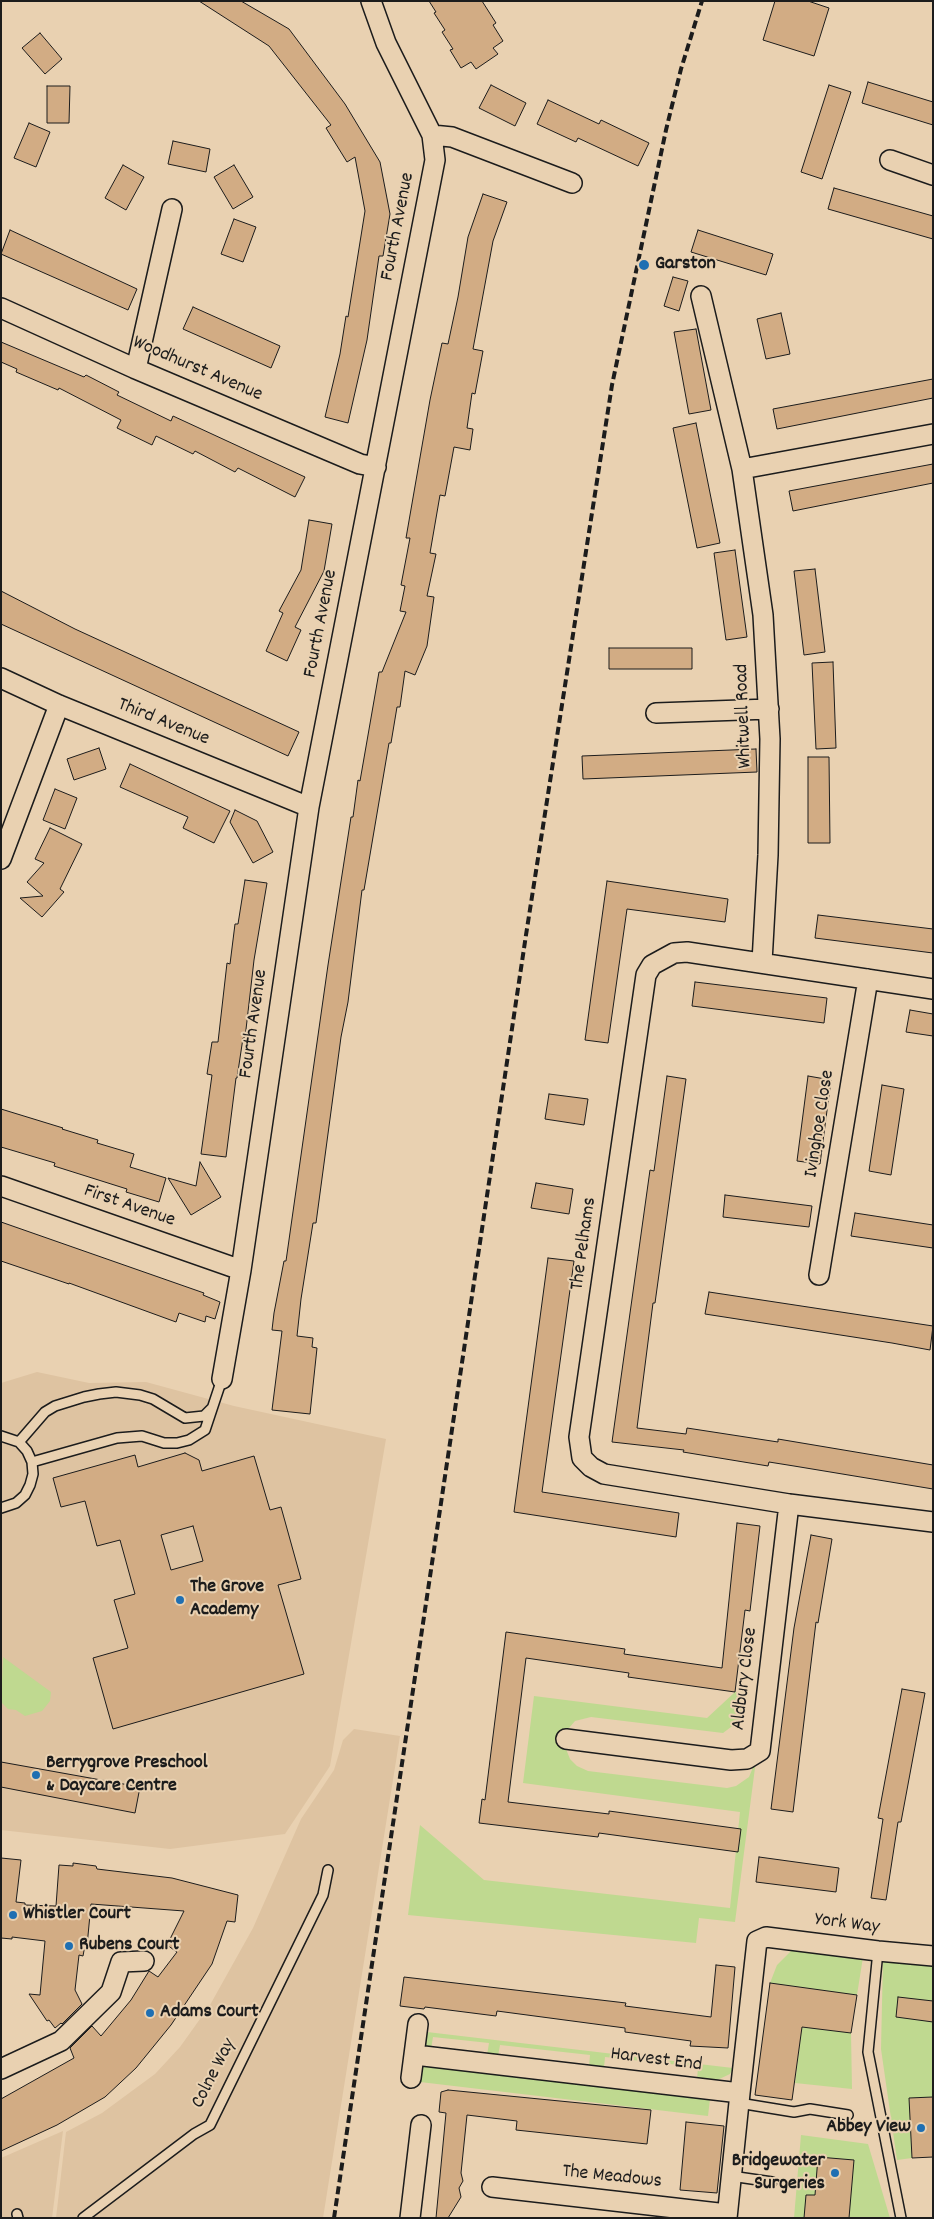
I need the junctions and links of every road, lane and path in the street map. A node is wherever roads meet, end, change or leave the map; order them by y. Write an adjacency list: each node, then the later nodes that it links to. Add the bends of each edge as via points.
1 (371, 1): 2 (street, Fourth Avenue, via 386,43)
2 (432, 135): 5 (street, via 452,137); 11 (street, Fourth Avenue, via 435,160)
3 (890, 160): 4 (street)
4 (933, 175)
5 (572, 183)
6 (172, 209): 9 (street)
7 (701, 296): 12 (street, Whitwell Road)
8 (1, 308): 9 (street, Woodhurst Avenue)
9 (136, 369): 11 (street, Woodhurst Avenue, via 360,464)
10 (933, 434): 12 (street)
11 (376, 467): 17 (street, Fourth Avenue)
12 (742, 469): 15 (street, Whitwell Road, via 762,615)
13 (1, 678): 14 (street, Third Avenue)
14 (58, 705): 17 (street, Third Avenue); 18 (street)
15 (769, 709): 16 (street); 19 (street, Whitwell Road, via 768,855)
16 (656, 713)
17 (309, 807): 23 (street, Fourth Avenue)
18 (1, 859)
19 (762, 962): 20 (street, The Pelhams); 30 (street, The Pelhams, via 674,953 652,965 646,975 579,1438 582,1458 591,1468 604,1474)
20 (868, 979): 21 (street, The Pelhams); 24 (street, Ivinghoe Close)
21 (933, 988)
22 (1, 1186): 23 (street, First Avenue)
23 (241, 1270): 25 (street, Fourth Avenue)
24 (819, 1275)
25 (222, 1379): 26 (lane)
26 (213, 1408): 28 (lane, via 204,1416 185,1418 140,1395 99,1394 55,1406 45,1412); 29 (lane, via 205,1430 190,1440 164,1443 142,1436 117,1438)
27 (1, 1436): 28 (lane)
28 (18, 1442): 29 (lane)
29 (32, 1462): 31 (lane, via 33,1474 24,1495 16,1503)
30 (789, 1504): 32 (street, The Pelhams); 33 (street, Aldbury Close, via 760,1751 747,1759 731,1760)
31 (1, 1508)
32 (933, 1522)
33 (566, 1739)
34 (328, 1870): 49 (lane, Colne Way, via 323,1895 210,2125 180,2144)
35 (878, 1952): 36 (street, York Way); 42 (street, York Way, via 766,1937 757,1941); 51 (lane, via 868,2052)
36 (933, 1956)
37 (144, 1961): 40 (street, via 121,1962 111,1992 61,2041)
38 (418, 2024): 39 (street)
39 (415, 2055): 41 (street); 42 (street, Harvest End)
40 (1, 2069)
41 (411, 2078)
42 (740, 2098): 43 (lane, via 794,2112 810,2109); 45 (street, The Meadows)
43 (848, 2116)
44 (421, 2125): 50 (street)
45 (731, 2176): 46 (lane); 48 (street, The Meadows)
46 (772, 2182)
47 (492, 2187): 48 (street, The Meadows)
48 (727, 2216)
49 (84, 2218)
50 (410, 2218)
51 (901, 2218)

